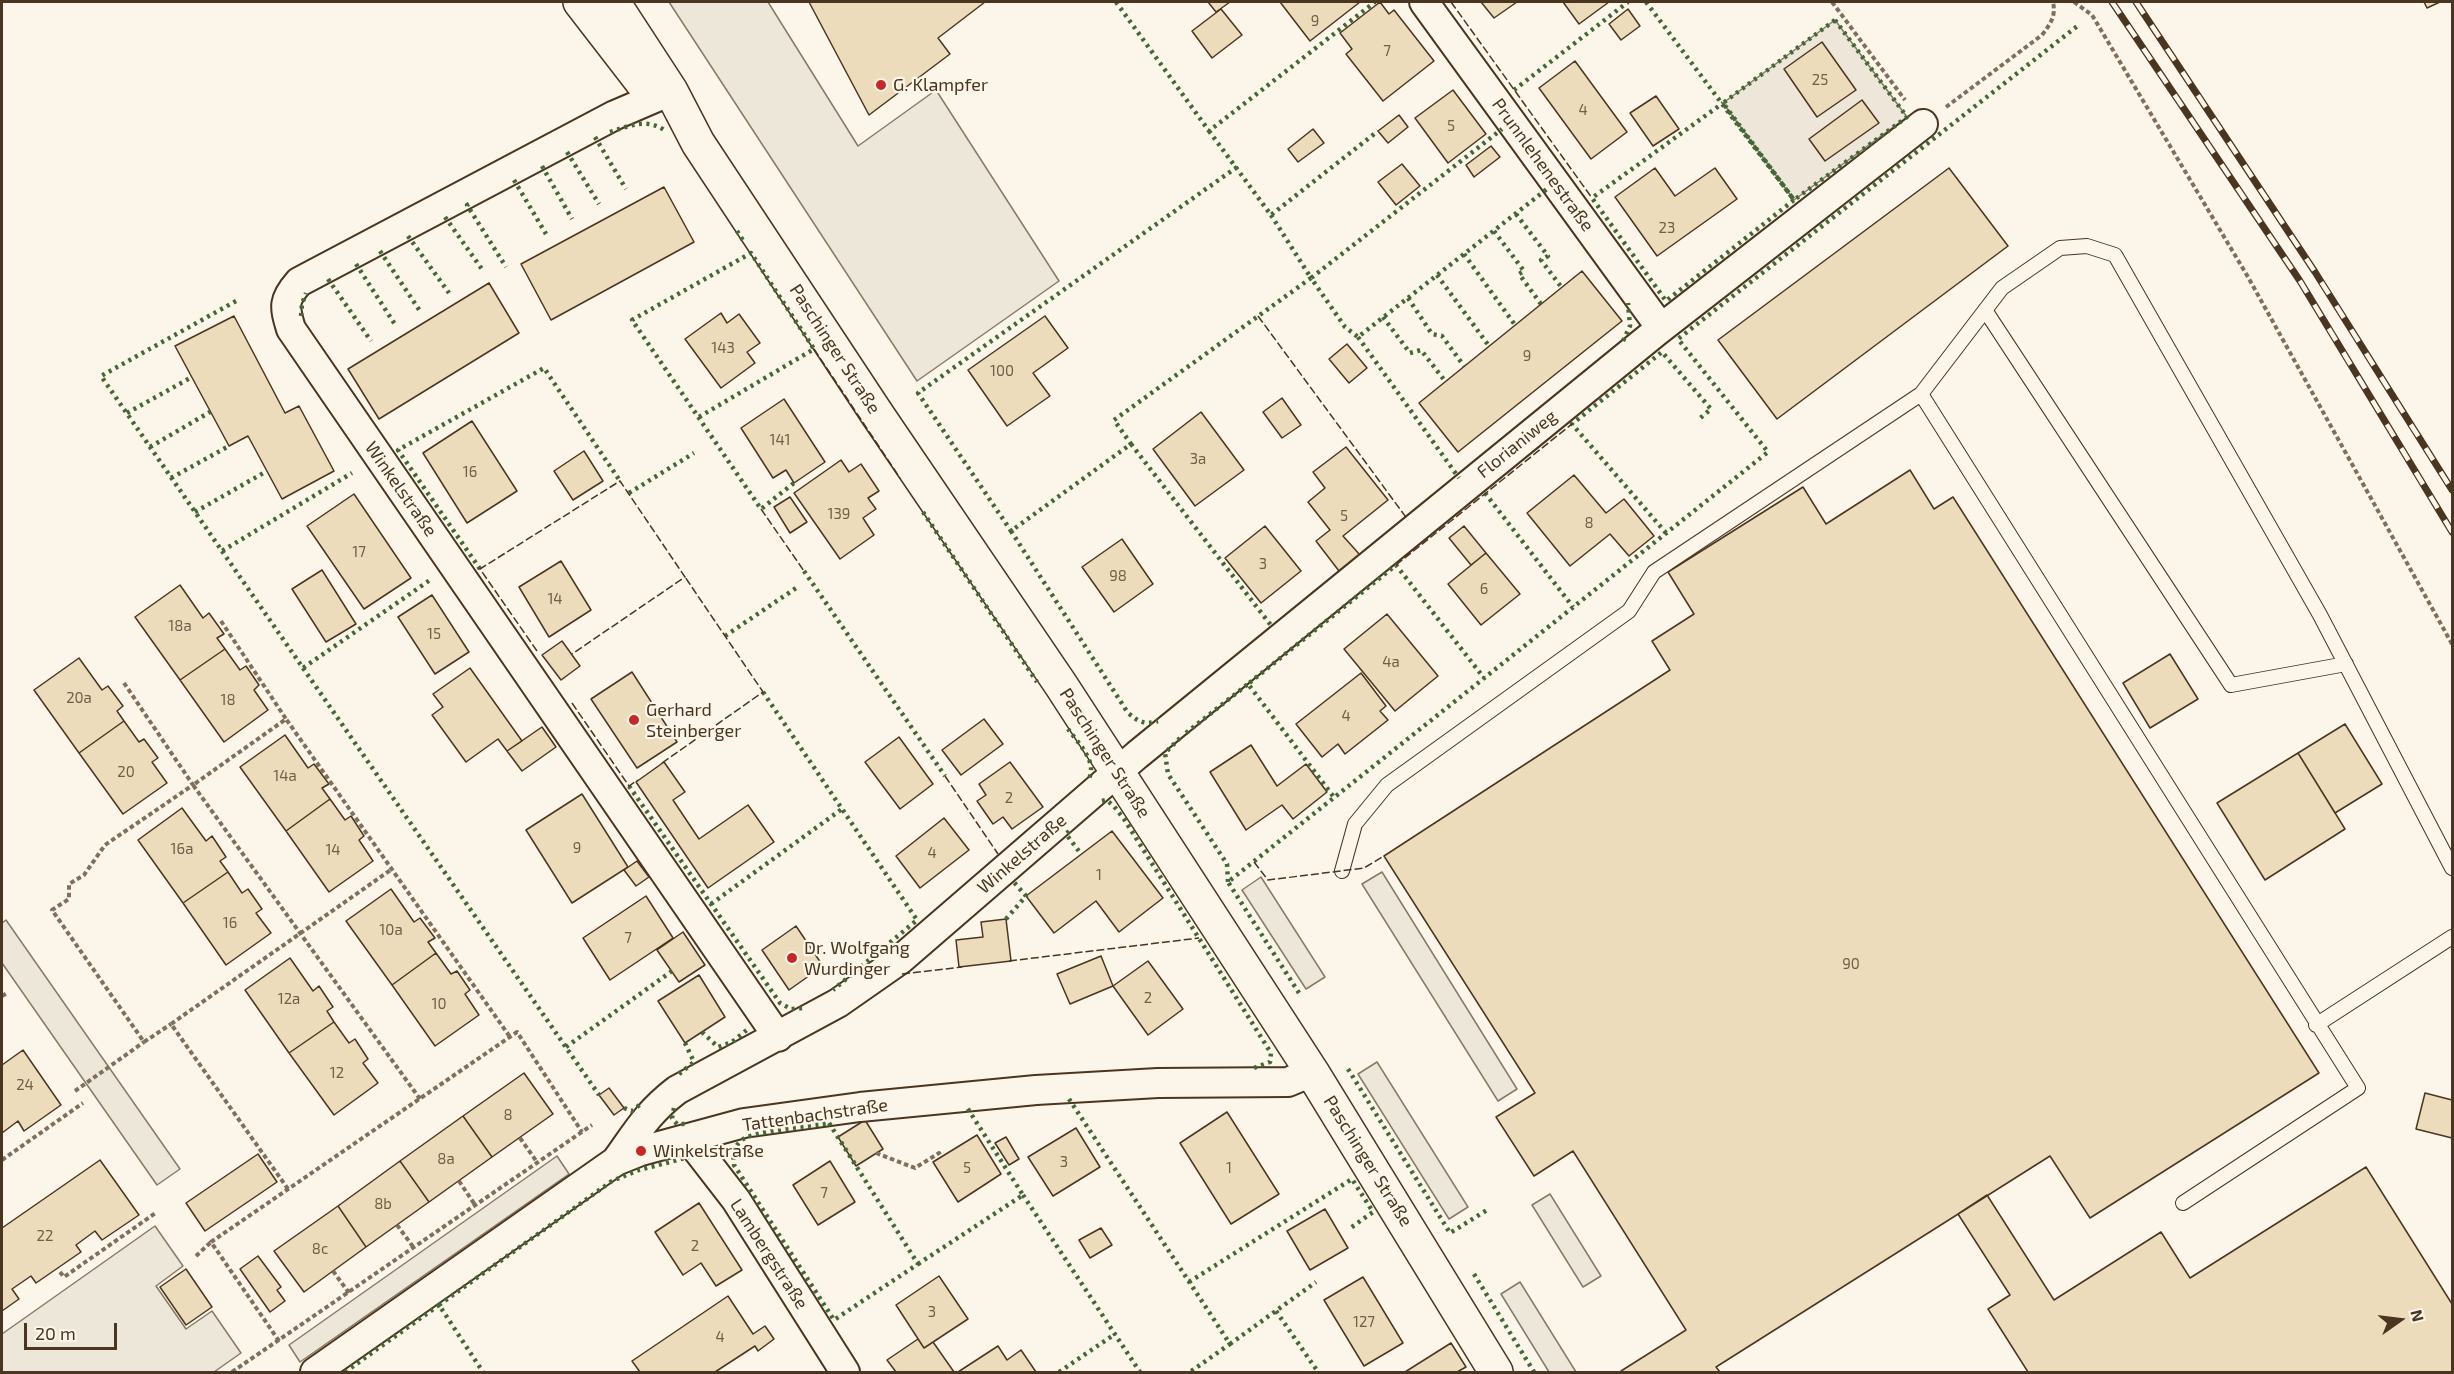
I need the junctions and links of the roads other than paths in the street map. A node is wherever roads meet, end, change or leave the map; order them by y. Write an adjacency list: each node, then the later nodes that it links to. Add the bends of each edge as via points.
1 (580, 2): 4 (street, Paschinger Straße)
2 (613, 2): 4 (street, Paschinger Straße)
3 (1424, 2): 7 (street, Prunnlehenestraße)
4 (662, 94): 10 (street, Paschinger Straße); 15 (street, Winkelstraße, via 615,114 299,282 287,295 285,310 291,329)
5 (1923, 124): 7 (street, Florianiweg)
6 (1985, 310): 8 (lane); 9 (lane, via 2231,685); 9 (lane, via 2002,288 2060,248 2087,246 2115,255)
7 (1661, 328): 10 (street, Florianiweg)
8 (1921, 394): 12 (lane, via 1654,572 1629,611 1387,785 1355,824); 14 (lane)
9 (2346, 664): 11 (lane)
10 (1118, 772): 15 (street, Winkelstraße, via 901,959 838,1003); 16 (street, Paschinger Straße)
11 (2452, 868)
12 (1342, 871)
13 (2452, 937): 14 (lane)
14 (2316, 1025): 19 (lane, via 2358,1088)
15 (778, 1037): 18 (street, Winkelstraße, via 677,1090 656,1106)
16 (1312, 1072): 17 (street, Tattenbachstraße, via 1288,1082 1158,1083 927,1100 744,1123); 22 (street, Paschinger Straße)
17 (688, 1138): 18 (street, Tattenbachstraße); 21 (street, Lambergstraße, via 736,1200)
18 (616, 1161): 20 (street, Tattenbachstraße)
19 (2182, 1203)
20 (315, 1372)
21 (845, 1372)
22 (1496, 1372)

